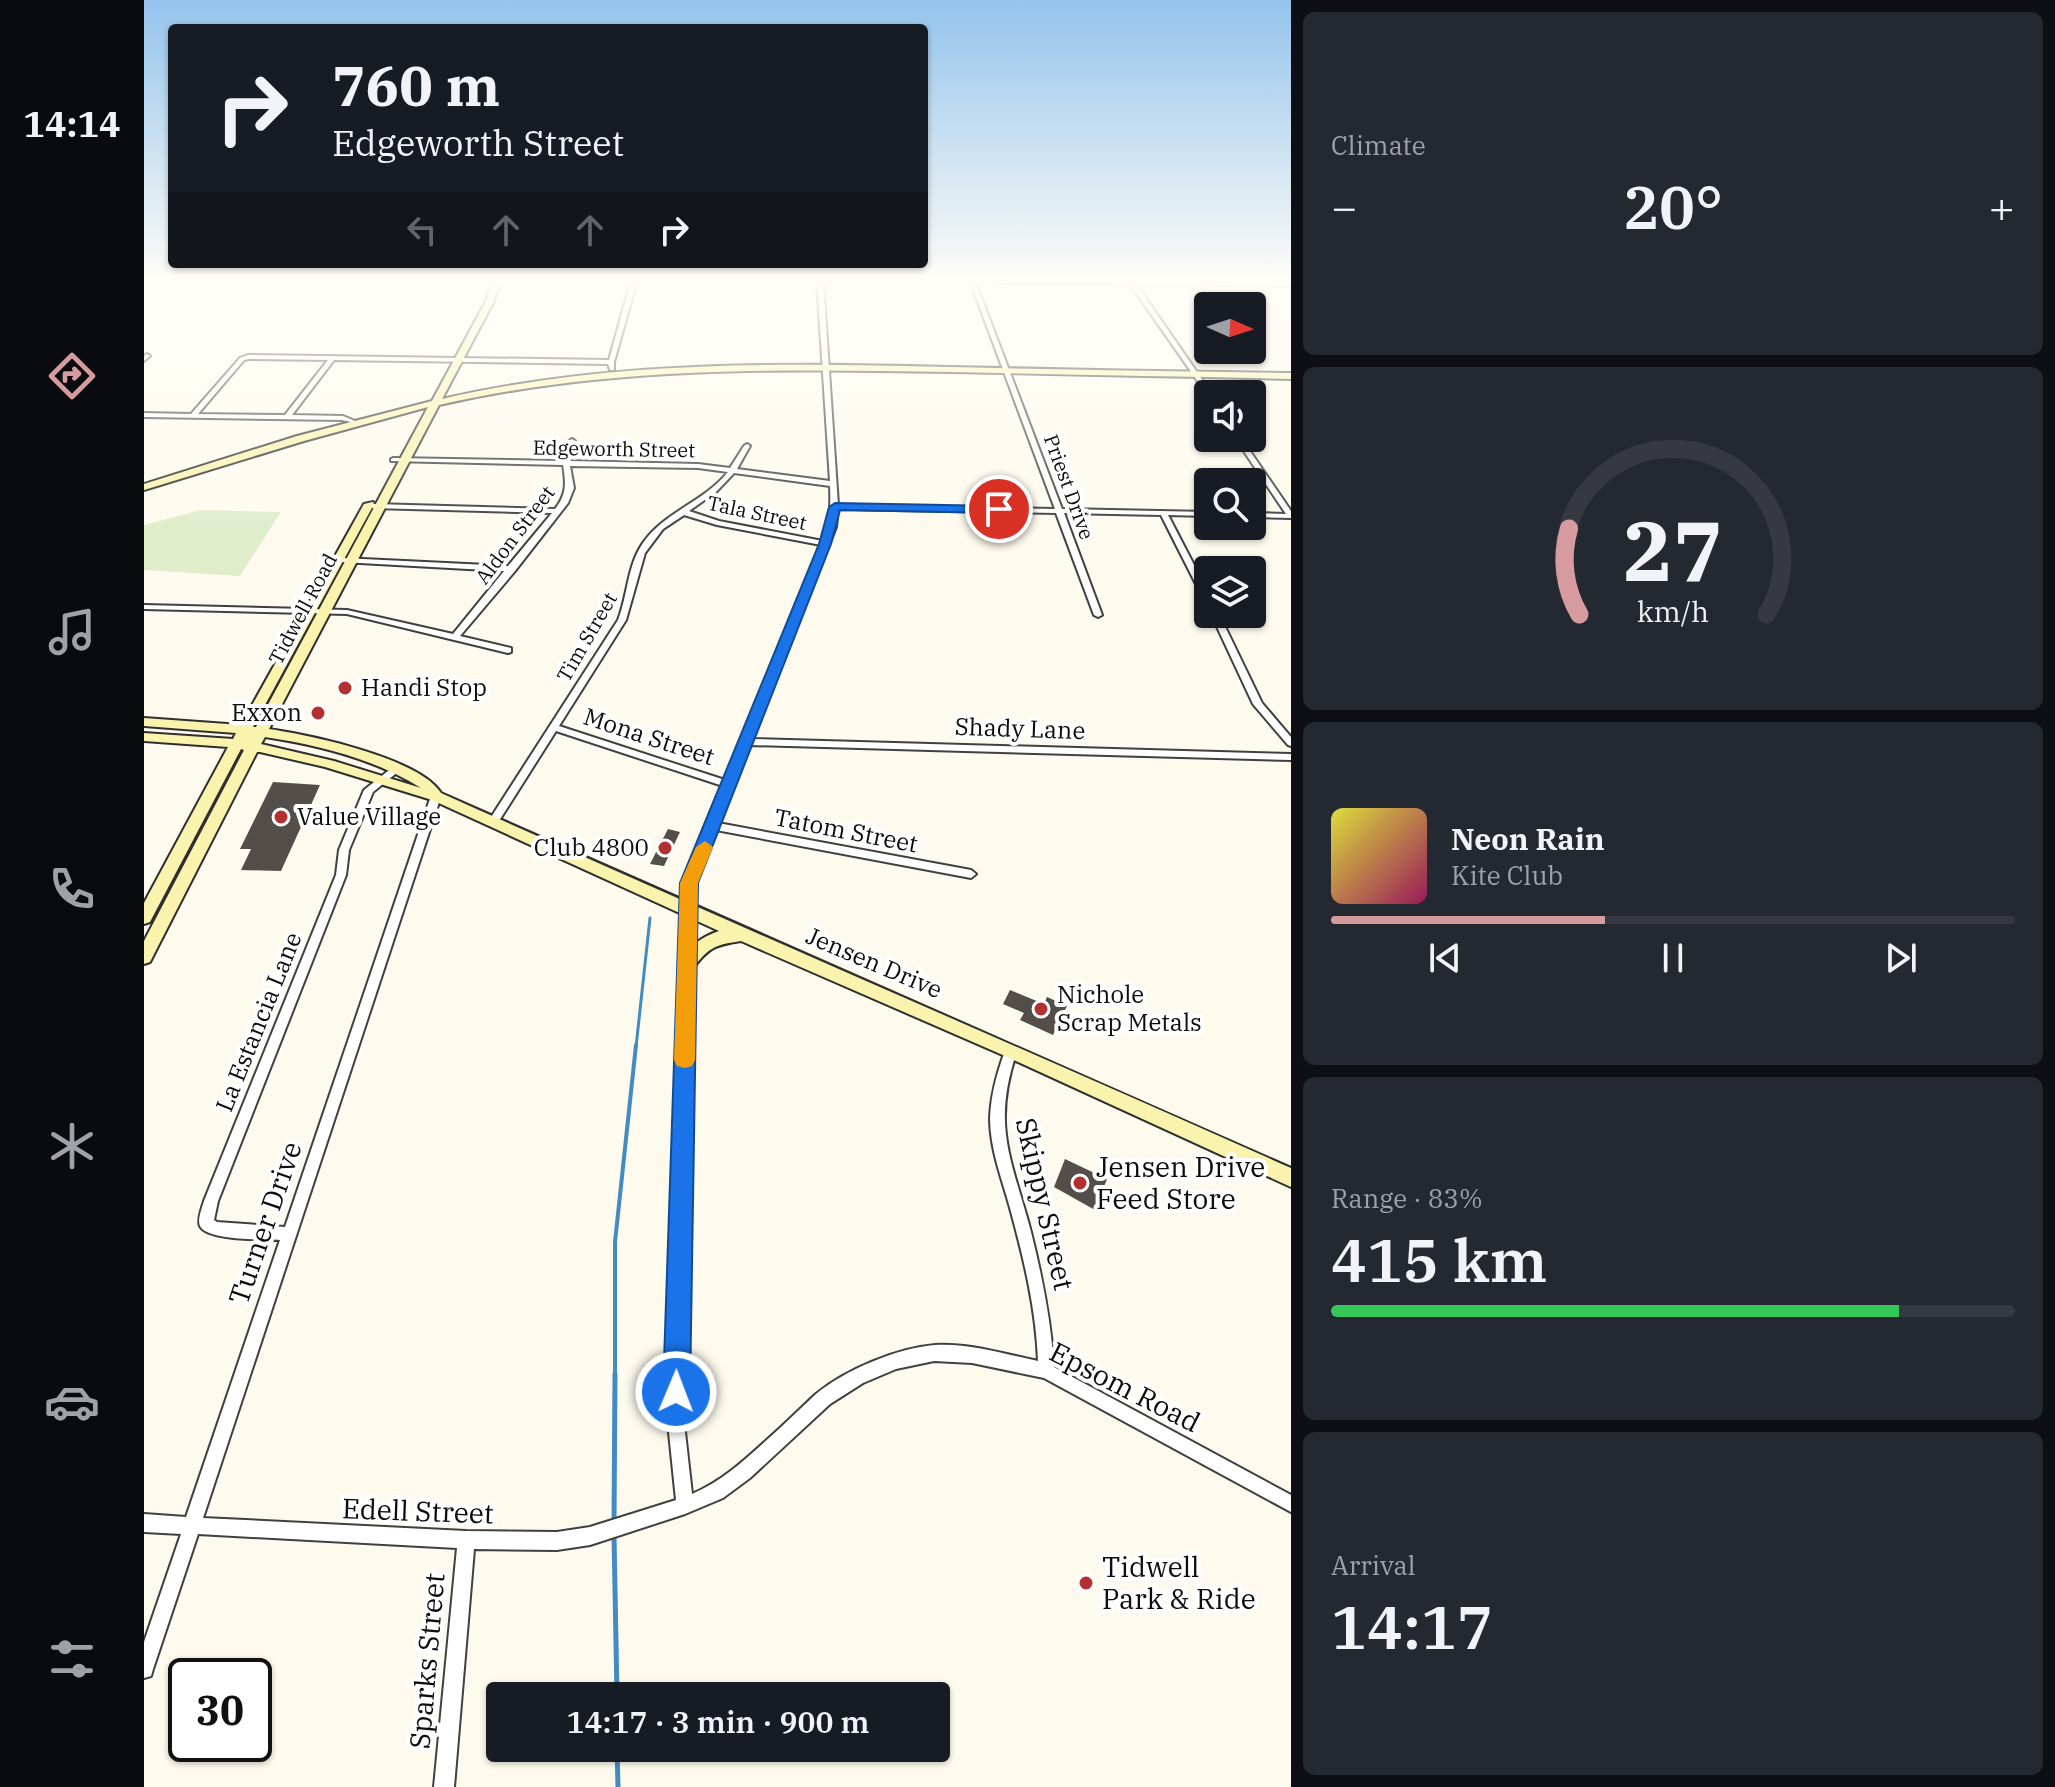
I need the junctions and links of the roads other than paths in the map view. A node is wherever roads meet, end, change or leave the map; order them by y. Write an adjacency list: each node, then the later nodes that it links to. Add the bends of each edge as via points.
1 (237, 364): 18 (street)
2 (327, 364): 19 (street)
3 (451, 364): 16 (main road, Tidwell Road)
4 (539, 364): 11 (street)
5 (613, 364): 11 (street)
6 (689, 364): 11 (main road)
7 (765, 364): 10 (main road)
8 (1005, 364): 12 (street, Priest Drive)
9 (1189, 364): 13 (street)
10 (826, 366): 12 (main road); 27 (street)
11 (612, 369): 16 (main road)
12 (1007, 369): 13 (main road); 31 (street, Priest Drive)
13 (1194, 372): 14 (main road); 15 (street)
14 (1291, 374)
15 (1199, 380)
16 (430, 402): 20 (main road); 24 (main road, Tidwell Road)
17 (144, 415): 18 (street)
18 (193, 416): 19 (street)
19 (287, 417): 20 (street)
20 (356, 421): 28 (main road)
21 (572, 441): 25 (street, Aldon Street)
22 (747, 446): 26 (street, Tim Street)
23 (1248, 452): 37 (street)
24 (399, 460): 25 (street, Edgeworth Street); 29 (main road, Tidwell Road)
25 (566, 464): 26 (street, Edgeworth Street); 32 (street, Aldon Street, via 570,488)
26 (733, 471): 27 (street, Edgeworth Street); 33 (street, Tim Street)
27 (833, 484): 30 (street)
28 (144, 487)
29 (374, 506): 32 (street); 39 (main road, Tidwell Road)
30 (835, 507): 31 (street); 38 (street)
31 (1061, 510): 34 (street); 45 (street, Priest Drive)
32 (558, 511): 40 (street, Aldon Street)
33 (683, 512): 38 (street, Tala Street); 50 (street, Tim Street, via 646,543 626,611)
34 (1164, 514): 35 (street); 41 (street)
35 (1194, 514)
36 (1266, 515): 37 (street)
37 (1291, 516)
38 (825, 544): 53 (street)
39 (345, 560): 40 (street); 43 (main road, Tidwell Road); 44 (main road, Tidwell Road)
40 (512, 569): 47 (street, Aldon Street)
41 (1194, 573)
42 (144, 607): 43 (street)
43 (309, 610): 44 (street); 52 (main road, Tidwell Road)
44 (324, 610): 47 (street); 52 (main road, Tidwell Road)
45 (1098, 615)
46 (1222, 628): 54 (street, via 1258,704)
47 (454, 638): 48 (street)
48 (508, 650)
49 (144, 722): 52 (main road, Jensen Drive)
50 (555, 728): 58 (street, Mona Street); 62 (street, Tim Street)
51 (144, 737): 52 (main road, Jensen Drive)
52 (249, 737): 56 (main road, Jensen Drive, via 299,739); 57 (main road, Jensen Drive); 60 (main road, Tidwell Road); 61 (main road, Tidwell Road)
53 (747, 742): 55 (street, Shady Lane); 58 (street)
54 (1291, 743)
55 (1291, 757)
56 (396, 769): 57 (street, La Estancia Lane); 59 (main road, Jensen Drive, via 431,787)
57 (379, 780): 59 (main road, Jensen Drive); 74 (street, La Estancia Lane, via 369,790 344,850 341,875 206,1223 214,1229)
58 (730, 785): 63 (street)
59 (436, 796): 62 (main road, Jensen Drive); 74 (street, Turner Drive)
60 (197, 819): 61 (main road); 66 (main road, Tidwell Road)
61 (215, 820): 65 (main road, Tidwell Road)
62 (493, 822): 67 (main road, Jensen Drive)
63 (714, 826): 64 (street, Tatom Street); 67 (street, via 689,883)
64 (971, 874)
65 (183, 881): 66 (main road); 70 (main road, Tidwell Road)
66 (164, 882): 68 (main road, Tidwell Road)
67 (688, 911): 69 (main road, Jensen Drive); 71 (street)
68 (144, 918)
69 (746, 936): 71 (main road, via 711,939); 72 (main road, Jensen Drive)
70 (144, 957)
71 (687, 963): 77 (street, via 676,1423)
72 (1011, 1051): 73 (main road, Jensen Drive); 75 (street, Skippy Street, via 997,1121 1037,1283)
73 (1291, 1178)
74 (289, 1234): 79 (street, Turner Drive)
75 (1046, 1371): 76 (street, Epsom Road); 77 (street, Epsom Road, via 969,1355 934,1353 896,1361 824,1398 744,1472)
76 (1291, 1504)
77 (685, 1506): 80 (street, Edell Street, via 590,1536)
78 (144, 1523): 79 (street, Edell Street)
79 (191, 1526): 80 (street, Edell Street); 81 (street, Turner Drive)
80 (466, 1540): 82 (street, Sparks Street)
81 (144, 1669)
82 (444, 1787)

